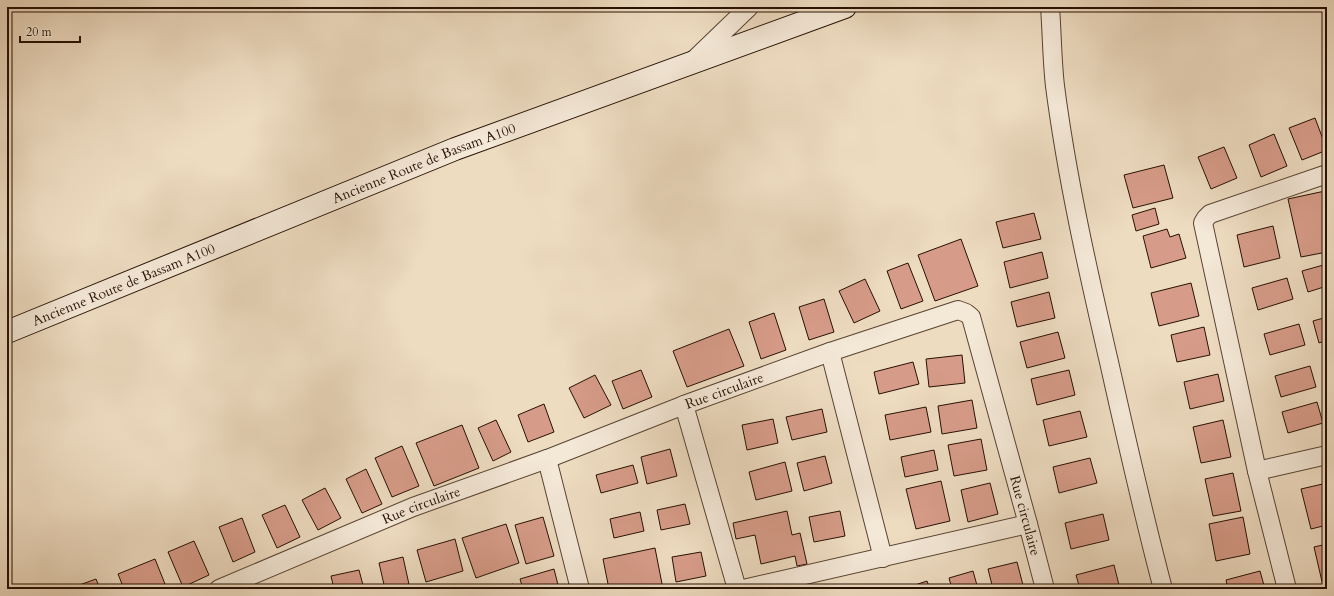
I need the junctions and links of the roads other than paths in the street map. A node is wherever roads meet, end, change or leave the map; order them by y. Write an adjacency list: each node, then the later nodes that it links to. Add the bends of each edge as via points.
1 (749, 7): 4 (street)
2 (845, 7): 4 (main road, Ancienne Route de Bassam A100)
3 (1050, 7): 19 (street, via 1055,84 1077,214 1096,308)
4 (690, 64): 6 (main road, Ancienne Route de Bassam A100, via 455,149)
5 (1327, 174): 11 (street, via 1210,214 1203,223)
6 (7, 332)
7 (830, 352): 8 (street, Rue circulaire); 12 (street, Rue circulaire, via 958,310 971,317); 13 (street)
8 (684, 405): 10 (street, Rue circulaire); 16 (street)
9 (1327, 455): 11 (street)
10 (546, 459): 14 (street, Rue circulaire, via 413,507); 15 (street)
11 (1257, 471): 20 (street)
12 (1028, 524): 13 (street); 18 (street, Rue circulaire)
13 (883, 558): 17 (street)
14 (219, 589)
15 (580, 589)
16 (738, 589)
17 (743, 589)
18 (1045, 589)
19 (1163, 589)
20 (1287, 589)

